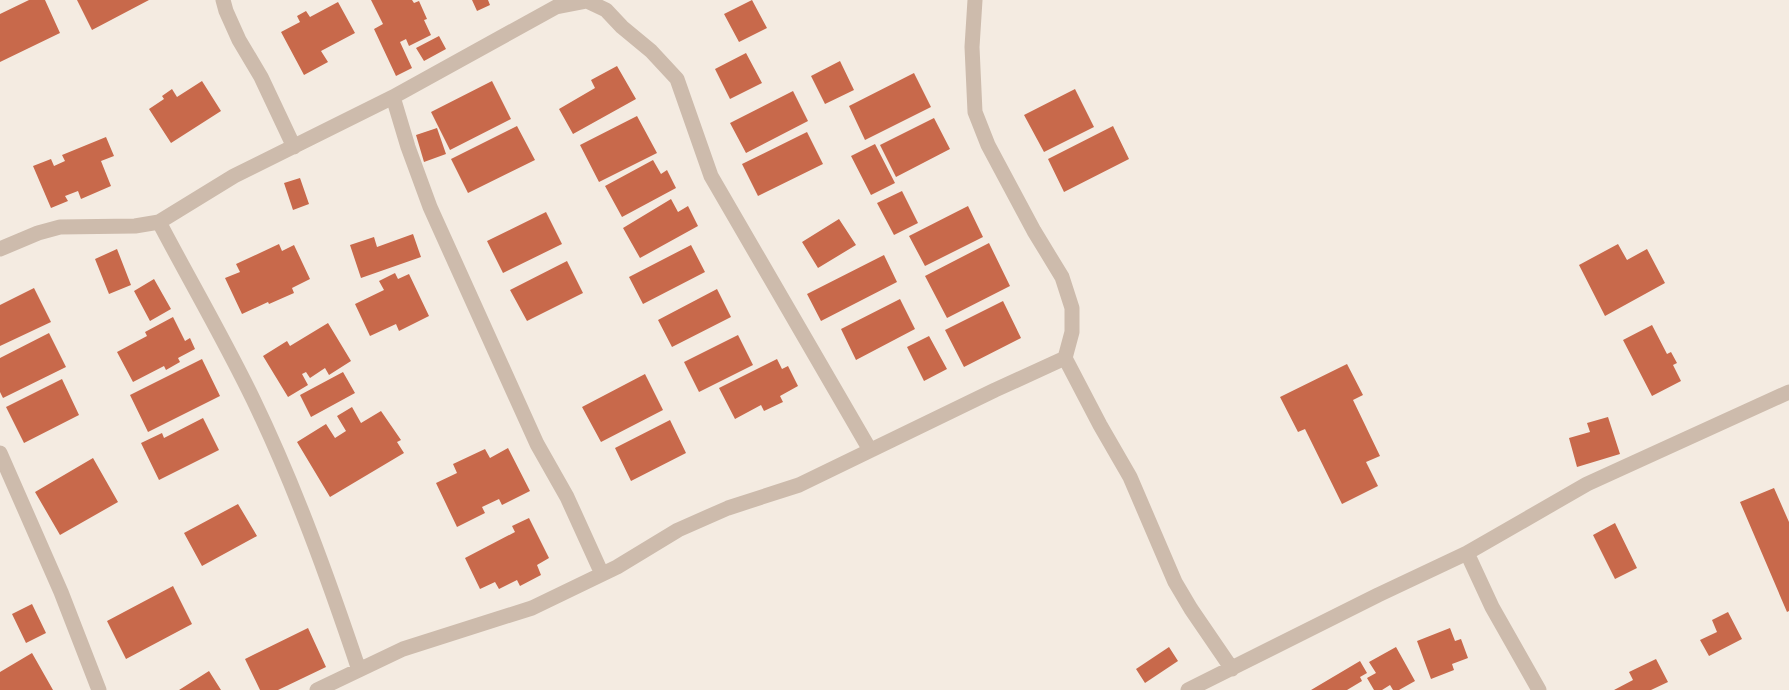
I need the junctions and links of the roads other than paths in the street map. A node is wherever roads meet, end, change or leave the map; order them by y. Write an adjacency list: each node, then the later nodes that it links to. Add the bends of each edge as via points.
1 (223, 0): 5 (street)
2 (975, 0): 8 (street, via 975,112 988,145 1062,277 1072,308 1072,332)
3 (607, 5): 4 (street, via 587,1 556,7); 10 (street, via 622,27 677,79 711,176)
4 (393, 97): 5 (street); 13 (street, via 430,207 537,444 567,496)
5 (294, 147): 6 (street, via 234,176)
6 (159, 222): 7 (street, via 60,227); 15 (street, via 252,398 296,495)
7 (0, 249)
8 (1065, 358): 10 (street); 14 (street, via 1130,477 1175,582)
9 (1789, 392): 12 (street, via 1587,484)
10 (870, 450): 13 (street, via 799,485 728,508 678,530)
11 (0, 453): 16 (street)
12 (1467, 553): 14 (street); 19 (street)
13 (602, 574): 15 (street, via 532,608 404,649)
14 (1232, 669): 18 (street)
15 (359, 670): 17 (street)
16 (99, 690)
17 (316, 690)
18 (1188, 690)
19 (1539, 690)

